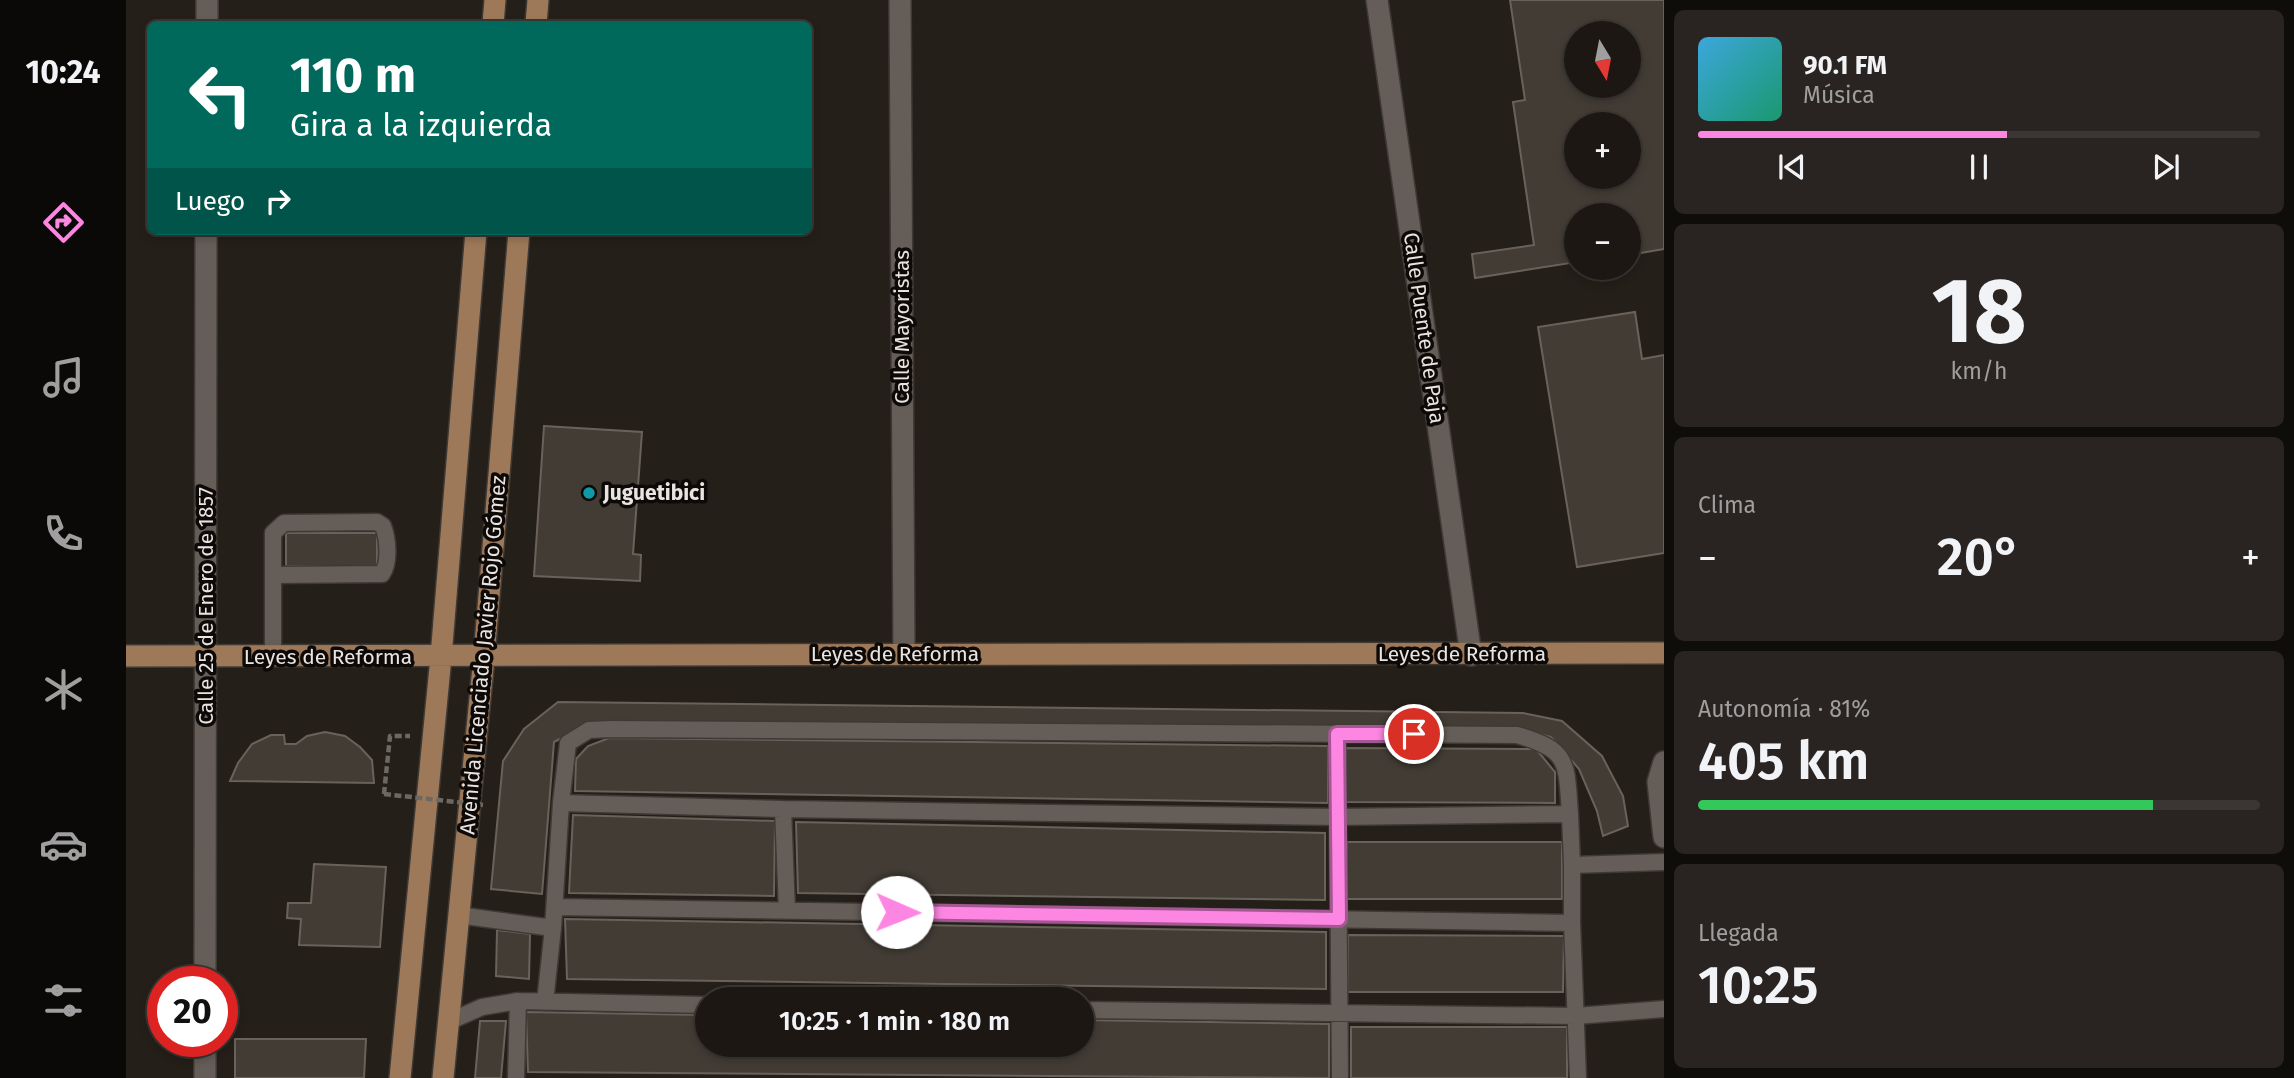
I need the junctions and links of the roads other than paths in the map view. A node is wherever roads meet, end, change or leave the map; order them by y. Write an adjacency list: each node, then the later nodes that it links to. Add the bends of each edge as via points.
1 (207, 0): 6 (street)
2 (495, 0): 7 (main road)
3 (538, 0): 8 (main road)
4 (900, 0): 14 (street, Calle Mayoristas)
5 (1377, 0): 15 (street, Calle Puente de Paja)
6 (207, 21)
7 (493, 21)
8 (536, 21)
9 (206, 235): 17 (street, Calle 25 de Enero de 1857)
10 (476, 235): 19 (main road, Avenida Licenciado Javier Rojo Gómez)
11 (519, 235): 20 (main road, Avenida Licenciado Javier Rojo Gómez)
12 (273, 575): 12 (lane, via 382,574 387,535 377,522 285,523 273,533); 18 (lane)
13 (1664, 653): 15 (main road, Leyes de Reforma)
14 (904, 654): 15 (main road, Leyes de Reforma); 20 (main road, Leyes de Reforma)
15 (1471, 655)
16 (126, 656): 17 (main road, Leyes de Reforma)
17 (205, 657): 18 (main road, Leyes de Reforma); 36 (street, Calle 25 de Enero de 1857)
18 (273, 657): 19 (main road, Leyes de Reforma)
19 (441, 657): 20 (main road, Leyes de Reforma); 47 (main road, Avenida Licenciado Javier Rojo Gómez)
20 (484, 657): 32 (main road, Avenida Licenciado Javier Rojo Gómez)
21 (1337, 734): 23 (lane, via 589,730 568,743); 25 (lane, via 1517,735 1546,743 1566,764); 26 (lane)
22 (1664, 762): 27 (street, via 1658,782)
23 (561, 803): 24 (lane); 30 (lane)
24 (783, 808): 26 (lane); 31 (lane)
25 (1570, 814): 26 (lane); 29 (lane)
26 (1335, 817): 33 (lane)
27 (1664, 837)
28 (1664, 862): 29 (lane)
29 (1572, 865): 34 (lane)
30 (555, 907): 31 (lane); 35 (lane)
31 (787, 911): 33 (lane)
32 (458, 915): 35 (lane); 44 (main road, Avenida Licenciado Javier Rojo Gómez)
33 (1339, 919): 34 (lane); 42 (lane)
34 (1572, 923): 43 (lane)
35 (553, 928): 38 (lane)
36 (205, 966)
37 (518, 1001): 38 (lane); 44 (lane, via 482,1007); 49 (lane)
38 (545, 1002): 39 (lane)
39 (695, 1005)
40 (1664, 1009): 43 (lane)
41 (1094, 1010): 42 (lane)
42 (1339, 1013): 43 (lane); 50 (lane)
43 (1576, 1016): 51 (lane)
44 (448, 1022): 48 (main road, Avenida Licenciado Javier Rojo Gómez)
45 (205, 1057): 46 (street)
46 (205, 1078)
47 (400, 1078)
48 (443, 1078)
49 (516, 1078)
50 (1339, 1078)
51 (1578, 1078)

